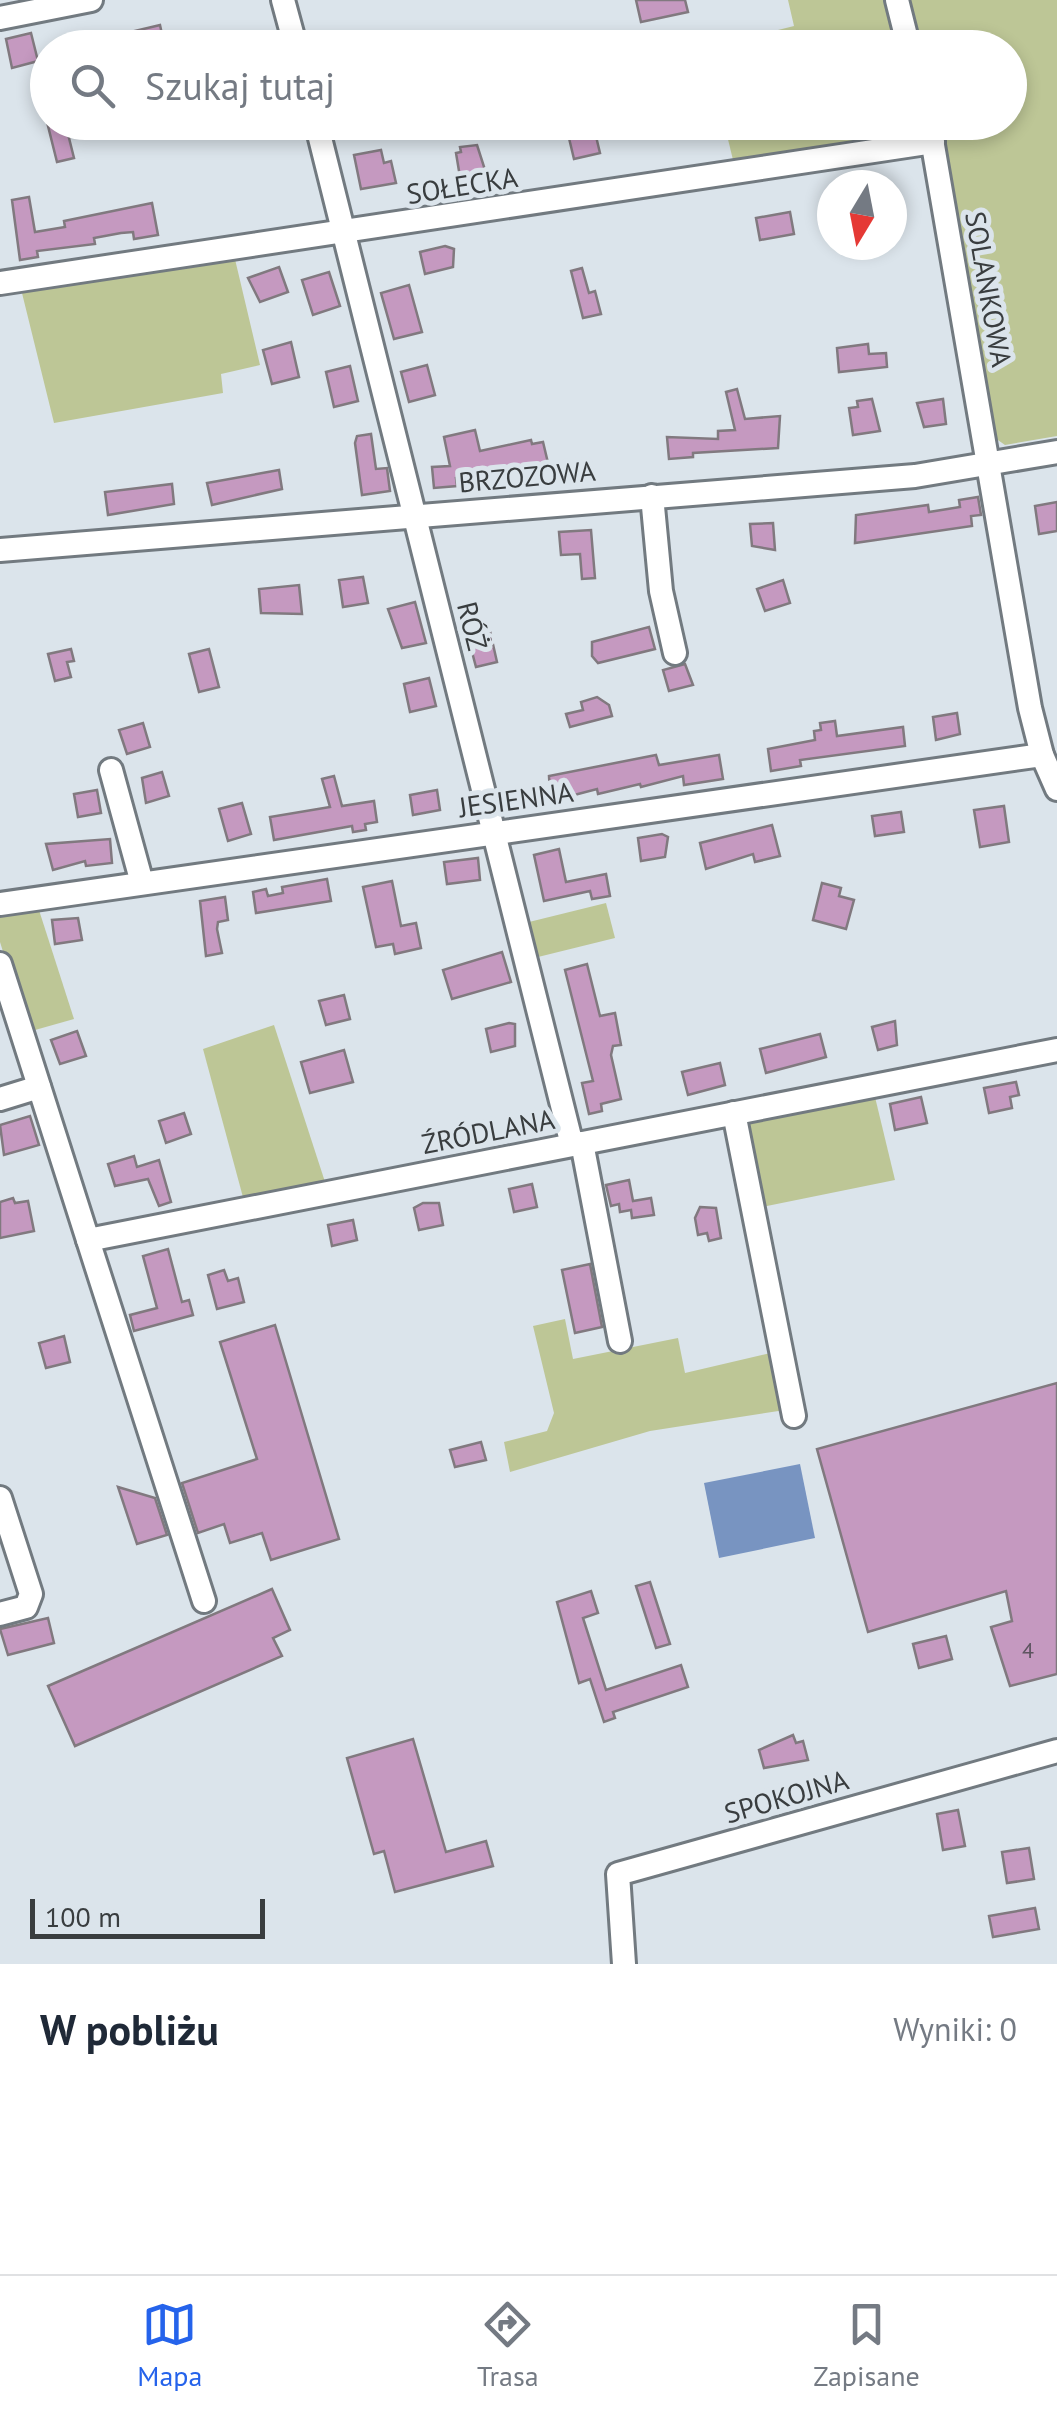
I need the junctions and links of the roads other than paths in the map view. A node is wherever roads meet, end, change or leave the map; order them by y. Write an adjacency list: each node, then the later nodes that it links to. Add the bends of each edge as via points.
1 (91, 0): 4 (street)
2 (284, 0): 5 (street)
3 (896, 0): 6 (street)
4 (0, 18)
5 (292, 30)
6 (905, 30)
7 (321, 140): 10 (street, RÓŻ)
8 (885, 140): 10 (street, SOŁECKA)
9 (932, 140): 13 (street, SOLANKOWA)
10 (345, 233): 11 (street, SOŁECKA); 15 (street, RÓŻ)
11 (0, 283)
12 (1057, 452): 13 (street, BRZOZOWA)
13 (990, 466): 14 (street, BRZOZOWA); 18 (street)
14 (652, 496): 15 (street, BRZOZOWA); 17 (street)
15 (414, 516): 16 (street, BRZOZOWA); 21 (street, RÓŻ)
16 (0, 550)
17 (674, 653)
18 (1042, 755): 20 (street); 21 (street, JESIENNA)
19 (111, 770): 22 (street)
20 (1057, 789)
21 (495, 832): 22 (street, JESIENNA); 29 (street, RÓŻ)
22 (142, 883): 23 (street, JESIENNA)
23 (0, 904)
24 (0, 964): 26 (street)
25 (1057, 1050): 28 (street, ŹRÓDLANA)
26 (39, 1087): 27 (street); 30 (street)
27 (0, 1098)
28 (734, 1113): 29 (street, ŹRÓDLANA); 32 (street)
29 (577, 1144): 30 (street, ŹRÓDLANA); 31 (street, RÓŻ)
30 (88, 1240): 34 (street)
31 (620, 1340)
32 (794, 1416)
33 (0, 1498): 35 (street, via 31,1594 26,1606)
34 (204, 1601)
35 (0, 1614)
36 (1057, 1751): 37 (street, SPOKOJNA, via 618,1874)
37 (624, 1964)

